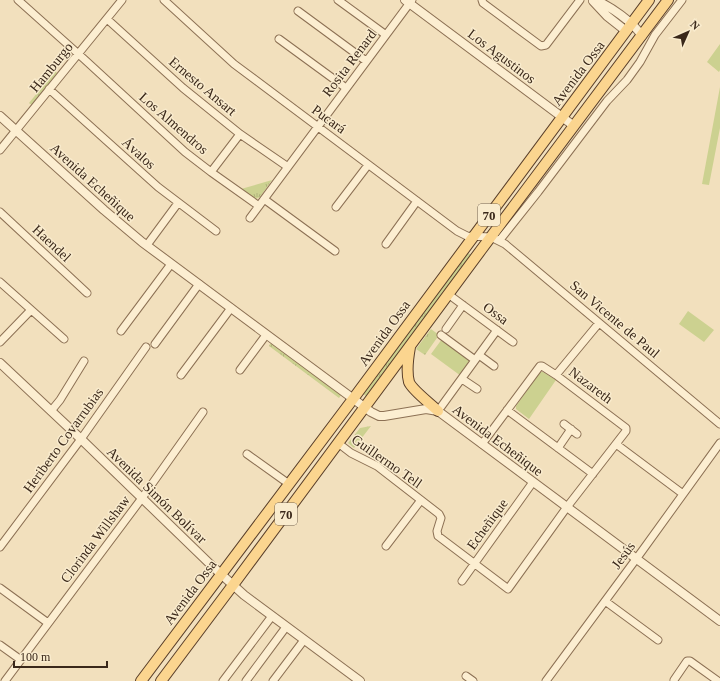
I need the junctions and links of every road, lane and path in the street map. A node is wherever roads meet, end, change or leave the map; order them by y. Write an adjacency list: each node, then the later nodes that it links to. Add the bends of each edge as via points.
1 (18, 0): 18 (street, Los Almendros)
2 (122, 0): 13 (street, Hamburgo)
3 (164, 0): 24 (street, Pucará, via 234,64)
4 (338, 0): 15 (street)
5 (482, 0): 6 (street, via 541,46 546,46)
6 (580, 0)
7 (594, 0): 14 (street, via 608,16)
8 (649, 0): 14 (main road, Avenida Ossa / 70)
9 (668, 0): 16 (main road, Avenida Ossa / 70)
10 (682, 0): 27 (street, Avenida Ossa, via 655,35 627,80)
11 (409, 1): 15 (street, Rosita Renard); 23 (street, Los Agustinos)
12 (298, 11): 19 (street)
13 (107, 19): 18 (street, Hamburgo); 28 (street, Ernesto Ansart, via 182,88)
14 (629, 27): 16 (street, via 636,27); 23 (main road, Avenida Ossa / 70)
15 (386, 35): 19 (street, Rosita Renard)
16 (642, 36): 25 (main road, Avenida Ossa / 70)
17 (279, 39): 20 (street)
18 (78, 54): 21 (street, Hamburgo); 32 (street, Los Almendros, via 185,152)
19 (366, 62): 20 (street, Rosita Renard)
20 (346, 88): 24 (street, Rosita Renard)
21 (49, 89): 26 (street, Hamburgo); 35 (street, Ávalos)
22 (0, 116): 26 (street, Avenida Echeñique)
23 (562, 117): 25 (street, Los Agustinos); 41 (main road, Avenida Ossa / 70)
24 (318, 126): 30 (street, Pucará); 31 (street, Rosita Renard)
25 (574, 126): 27 (street, Los Agustinos); 42 (main road, Avenida Ossa / 70)
26 (16, 131): 29 (street, Hamburgo); 44 (street, Avenida Echeñique)
27 (583, 133): 42 (street, Avenida Ossa, via 538,192)
28 (240, 134): 31 (street, Ernesto Ansart); 32 (street)
29 (0, 150)
30 (368, 164): 34 (street, Pucará); 37 (street)
31 (288, 167): 33 (street, Rosita Renard)
32 (211, 172): 36 (street, Los Almendros)
33 (264, 199): 36 (street, Rosita Renard); 45 (street)
34 (418, 201): 41 (street, Pucará, via 462,234); 43 (street)
35 (178, 203): 40 (street, Ávalos); 44 (street)
36 (259, 206): 39 (street, Rosita Renard)
37 (336, 207)
38 (0, 212): 49 (street, Haendel)
39 (250, 218)
40 (216, 231)
41 (473, 237): 42 (street, Pucará); 75 (main road, Avenida Ossa / 70)
42 (495, 239): 50 (main road, Avenida Ossa / 70); 54 (street, San Vicente de Paul, via 505,244)
43 (386, 244)
44 (147, 245): 46 (street, Avenida Echeñique)
45 (335, 251)
46 (171, 264): 48 (street, Avenida Echeñique); 57 (street)
47 (0, 282): 53 (street)
48 (199, 284): 52 (street, Avenida Echeñique); 63 (street)
49 (87, 293)
50 (448, 294): 51 (street, Ossa); 65 (main road, Avenida Ossa / 70)
51 (463, 305): 55 (street, Ossa); 56 (street, Ossa)
52 (231, 308): 58 (street, Avenida Echeñique); 71 (street)
53 (31, 310): 60 (street); 61 (street)
54 (599, 323): 72 (street); 82 (street, San Vicente de Paul)
55 (446, 329)
56 (497, 330): 62 (street, Ossa); 66 (street)
57 (121, 331)
58 (266, 335): 70 (street); 75 (street, Avenida Echeñique)
59 (441, 335): 66 (street)
60 (64, 340)
61 (0, 342)
62 (513, 342)
63 (155, 344)
64 (146, 347): 85 (street, Heriberto Covarrubias)
65 (410, 347): 76 (main road, Avenida Ossa / 70); 79 (main road, via 409,382)
66 (477, 358): 69 (street); 73 (street)
67 (84, 361): 78 (street)
68 (0, 363): 78 (street, Avenida Simón Bolívar)
69 (494, 366)
70 (240, 370)
71 (181, 375)
72 (556, 375): 77 (street, Nazareth, via 540,366); 89 (street, Nazareth, via 626,428)
73 (462, 378): 74 (street); 79 (street)
74 (477, 389)
75 (353, 399): 76 (street, Avenida Echeñique); 94 (main road, Avenida Ossa / 70)
76 (365, 408): 79 (street, Avenida Echeñique, via 374,414 384,416 426,409); 86 (main road, Avenida Ossa / 70)
77 (507, 410): 88 (street); 90 (street)
78 (51, 411): 85 (street, Avenida Simón Bolívar)
79 (438, 411): 88 (street, Avenida Echeñique)
80 (203, 412): 96 (street, Clorinda Willshaw)
81 (564, 424): 83 (street)
82 (720, 424)
83 (571, 429): 84 (street); 90 (street)
84 (577, 434)
85 (81, 439): 96 (street, Avenida Simón Bolívar); 100 (street, Heriberto Covarrubias)
86 (338, 443): 97 (street, Guillermo Tell, via 377,466); 105 (main road, Avenida Ossa / 70)
87 (720, 443): 95 (street, Jesús)
88 (482, 444): 93 (street, Avenida Echeñique)
89 (616, 444): 92 (street); 95 (street)
90 (558, 448): 92 (street)
91 (247, 454): 94 (street)
92 (593, 474): 98 (street)
93 (533, 482): 98 (street, Avenida Echeñique); 102 (street, Echeñique)
94 (289, 484): 103 (main road, Avenida Ossa / 70)
95 (683, 494): 101 (street, Jesús)
96 (142, 498): 103 (street, Avenida Simón Bolívar); 110 (street, Clorinda Willshaw)
97 (421, 500): 99 (street, Guillermo Tell); 102 (street, Guillermo Tell, via 440,515 438,536)
98 (567, 508): 101 (street, Avenida Echeñique); 102 (street, Guillermo Tell, via 508,589)
99 (386, 546)
100 (0, 547)
101 (636, 559): 107 (street, Jesús); 109 (street, Avenida Echeñique)
102 (474, 563): 104 (street, Echeñique)
103 (221, 574): 105 (street, Avenida Simón Bolívar); 119 (main road, Avenida Ossa / 70)
104 (462, 581)
105 (233, 585): 108 (street, Avenida Simón Bolívar); 120 (main road, Avenida Ossa / 70)
106 (0, 588): 110 (street)
107 (605, 601): 113 (street); 126 (street, Jesús)
108 (272, 616): 111 (street, Avenida Simón Bolívar); 121 (street)
109 (720, 621)
110 (48, 623): 115 (street, Clorinda Willshaw)
111 (286, 626): 112 (street, Avenida Simón Bolívar); 122 (street)
112 (304, 640): 123 (street); 124 (street, Avenida Simón Bolívar)
113 (658, 640)
114 (0, 645): 115 (street)
115 (21, 660): 118 (street, Clorinda Willshaw)
116 (466, 676): 125 (street)
117 (674, 680): 127 (street, via 687,661 690,661)
118 (5, 681)
119 (141, 681)
120 (160, 681)
121 (223, 681)
122 (246, 681)
123 (273, 681)
124 (360, 681)
125 (473, 681)
126 (546, 681)
127 (718, 681)

